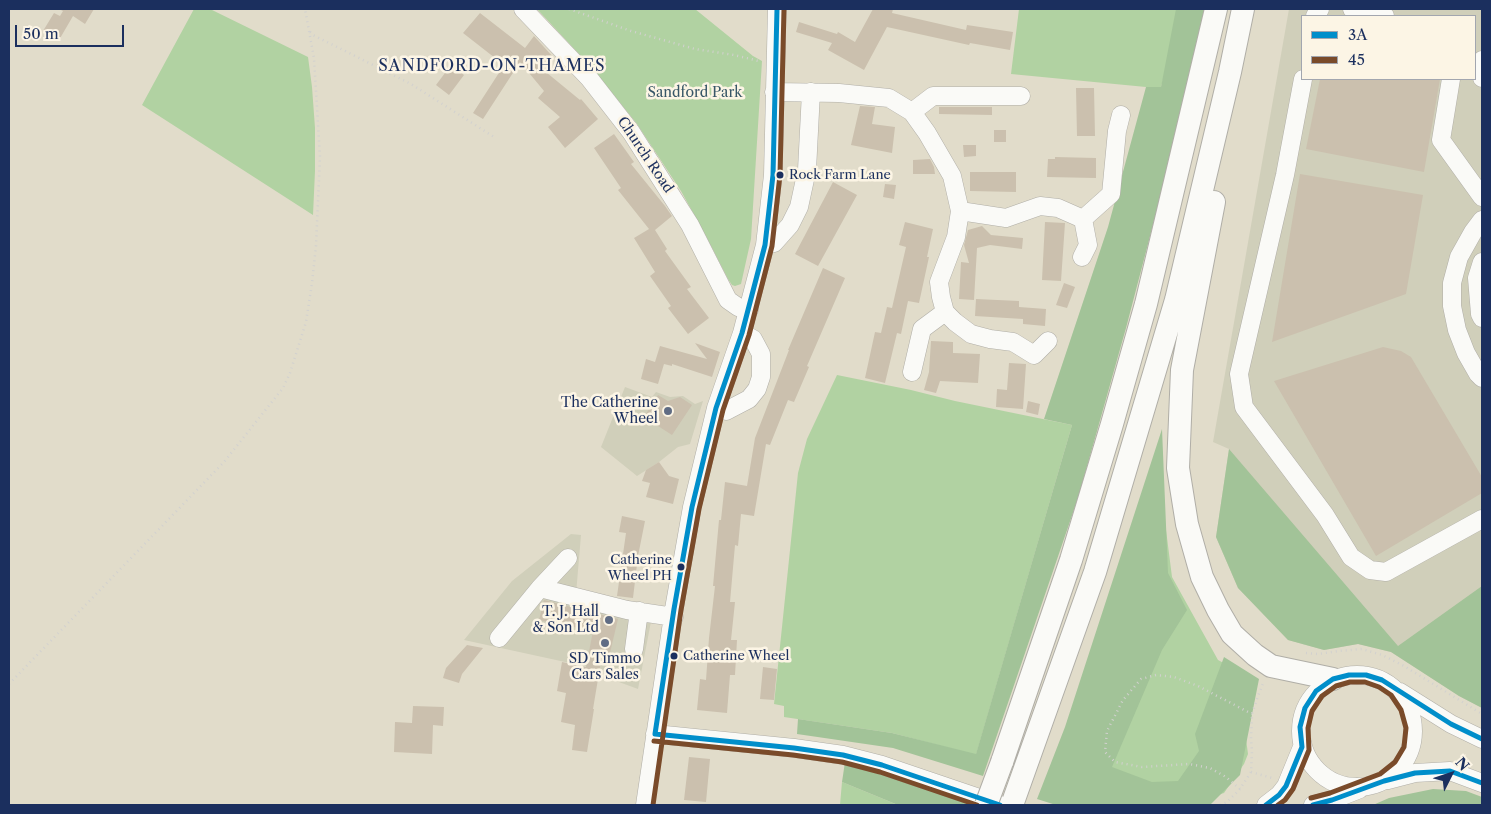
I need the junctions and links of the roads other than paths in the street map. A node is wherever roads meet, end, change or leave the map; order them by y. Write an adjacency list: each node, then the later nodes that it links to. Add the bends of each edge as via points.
1 (523, 9): 24 (street, Church Road, via 589,78 631,132 690,225 728,300)
2 (777, 9): 12 (street)
3 (1216, 9): 48 (main road, bridge, via 1146,304 1112,424 1071,560)
4 (1243, 9): 8 (main road)
5 (1352, 9): 6 (street)
6 (1381, 15)
7 (1482, 60): 9 (street)
8 (1230, 72): 39 (main road, via 1221,164 1182,370 1178,468 1187,524 1202,577 1232,634 1271,666); 50 (main road, via 1174,308 1095,572)
9 (1482, 78)
10 (1303, 80): 32 (street, via 1285,175 1239,374 1244,407 1325,515 1351,557 1370,570 1386,572)
11 (1451, 80): 17 (street, via 1440,140)
12 (774, 92): 13 (street); 21 (street, via 773,176)
13 (811, 92): 15 (street, via 889,98); 21 (street, via 807,170 799,207 790,225 774,243)
14 (1020, 96): 15 (street, via 933,96)
15 (912, 112): 18 (street, via 952,176)
16 (1121, 116): 19 (street, via 1111,194)
17 (1482, 197)
18 (960, 211): 19 (street, via 1006,218 1040,206 1058,208); 25 (street, via 956,236 939,282)
19 (1083, 219): 22 (street, via 1088,245)
20 (1482, 220): 30 (street, via 1459,257 1452,283 1457,330 1466,353)
21 (765, 245): 24 (street)
22 (1082, 257)
23 (1482, 262): 26 (street, via 1477,278)
24 (749, 310): 27 (street)
25 (945, 312): 28 (street, via 971,334 1013,342 1034,355); 29 (street, via 922,330)
26 (1482, 318)
27 (742, 333): 31 (street); 31 (street, via 753,340 761,354 761,377 757,389 749,399 726,411)
28 (1048, 341)
29 (912, 372)
30 (1482, 378)
31 (716, 408): 36 (street, via 692,507)
32 (1482, 519)
33 (568, 558): 34 (street)
34 (540, 588): 35 (street); 37 (street)
35 (639, 612): 36 (street); 38 (street)
36 (674, 617): 41 (street)
37 (499, 638)
38 (634, 649)
39 (1332, 680): 40 (street, via 1366,675 1382,680); 43 (street, via 1316,691 1305,708 1300,728)
40 (1396, 690): 42 (street); 44 (street, via 1408,707 1414,728 1411,749 1401,767)
41 (655, 734): 47 (street); 49 (street, via 843,755)
42 (1482, 739)
43 (1302, 748): 46 (street, via 1326,779 1345,787); 51 (street, via 1286,786)
44 (1384, 781): 45 (street, via 1415,773 1450,771); 46 (street)
45 (1482, 783)
46 (1365, 787): 52 (street)
47 (645, 805)
48 (986, 805)
49 (1000, 805)
50 (1012, 805)
51 (1266, 805)
52 (1313, 805)

